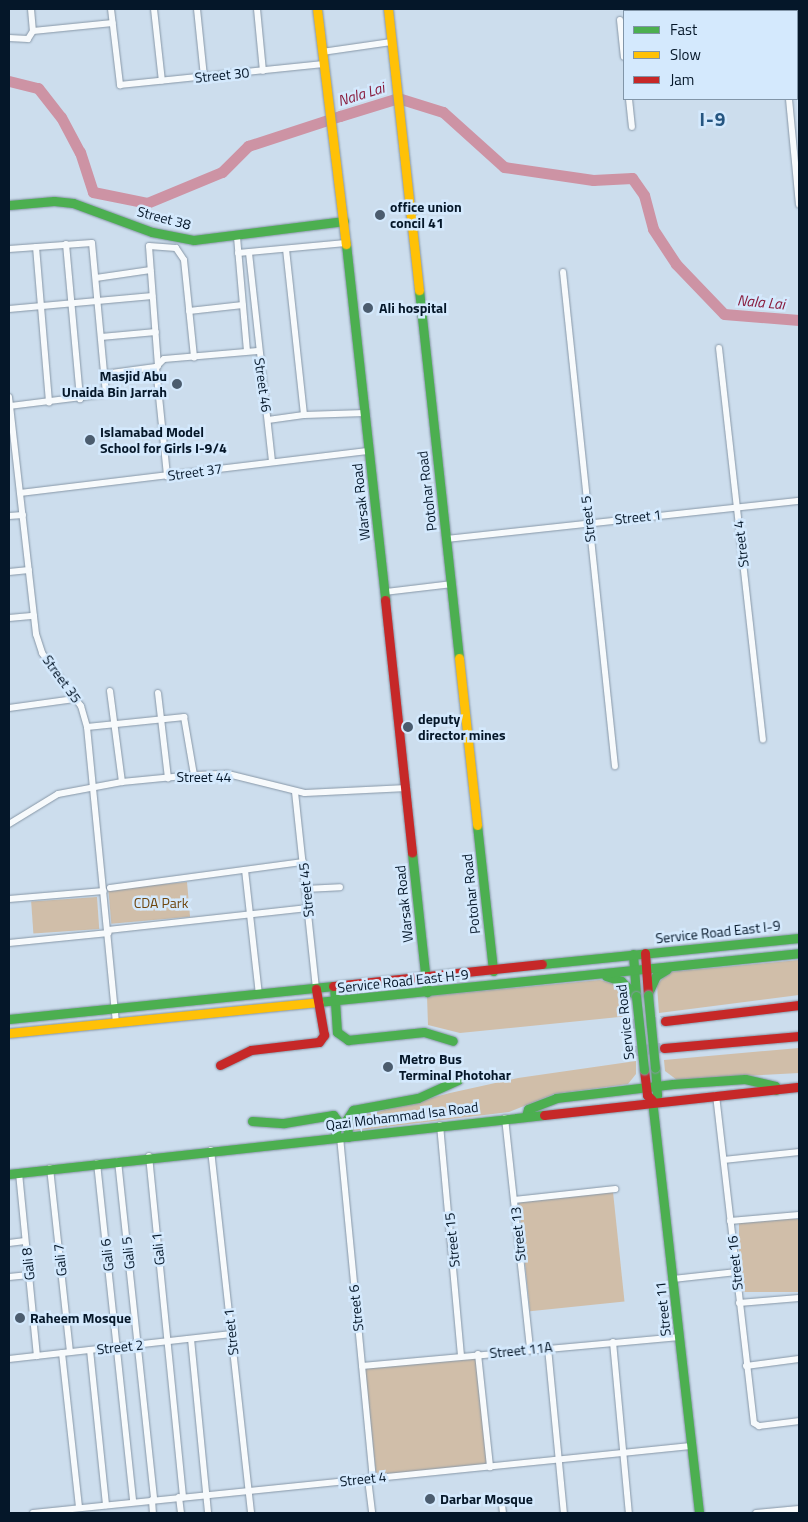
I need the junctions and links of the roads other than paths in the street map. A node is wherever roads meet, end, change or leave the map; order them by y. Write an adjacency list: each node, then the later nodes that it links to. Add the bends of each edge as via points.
1 (31, 9): 10 (street)
2 (111, 9): 9 (street)
3 (154, 9): 18 (street)
4 (197, 9): 17 (street)
5 (257, 9): 16 (street)
6 (317, 9): 14 (street, Warsak Road)
7 (388, 9): 12 (street, Potohar Road)
8 (620, 20): 13 (street)
9 (113, 23): 10 (street); 18 (street, Street 30, via 120,85)
10 (33, 31): 11 (street, via 28,39)
11 (9, 38)
12 (391, 42): 14 (street); 67 (street, Potohar Road)
13 (623, 48)
14 (322, 52): 15 (street, Warsak Road)
15 (324, 64): 16 (street, Street 30); 24 (street, Warsak Road)
16 (263, 71): 17 (street, Street 30)
17 (204, 77): 18 (street, Street 30)
18 (162, 81)
19 (629, 100): 21 (street)
20 (789, 100): 23 (street)
21 (632, 127)
22 (9, 205): 25 (street, Street 38, via 54,201 73,203 152,232 194,240)
23 (799, 205)
24 (344, 221): 25 (street, Street 38); 26 (street, Warsak Road)
25 (237, 237): 31 (street)
26 (346, 243): 30 (street); 55 (street, Warsak Road)
27 (66, 244): 28 (street); 35 (street, via 92,243); 38 (street)
28 (36, 247): 29 (street); 40 (street)
29 (9, 249)
30 (286, 249): 32 (street); 56 (street)
31 (238, 253): 32 (street); 39 (street)
32 (249, 253): 46 (street, Street 46)
33 (150, 270): 35 (street); 36 (street); 42 (street, via 149,246 180,250)
34 (563, 272): 66 (street, Street 5)
35 (96, 278): 37 (street)
36 (152, 296): 37 (street); 43 (street)
37 (98, 301): 38 (street); 44 (street)
38 (72, 304): 40 (street); 52 (street)
39 (243, 305): 42 (street); 47 (street)
40 (41, 307): 41 (street); 53 (street)
41 (9, 310)
42 (189, 311): 48 (street)
43 (156, 332): 44 (street); 49 (street)
44 (101, 337): 50 (street)
45 (719, 348): 63 (street, Street 4)
46 (258, 351): 47 (street); 57 (street, Street 46)
47 (247, 352): 48 (street)
48 (194, 357): 49 (street, via 164,359)
49 (157, 366): 50 (street); 60 (street)
50 (104, 374): 52 (street, via 106,396)
51 (9, 397): 54 (street, Street 35)
52 (80, 399): 53 (street)
53 (49, 402): 54 (street)
54 (9, 406): 61 (street, Street 35)
55 (365, 413): 56 (street, Street 46); 58 (street, Warsak Road)
56 (304, 415): 57 (street, Street 46)
57 (268, 420): 59 (street)
58 (370, 451): 59 (street, Street 37); 71 (street, Warsak Road)
59 (272, 462): 60 (street, Street 37)
60 (167, 476): 61 (street, Street 37)
61 (20, 492): 64 (street, Street 35)
62 (799, 500): 63 (street, Street 1)
63 (736, 507): 66 (street, Street 1); 81 (street, Street 4)
64 (23, 515): 65 (street); 68 (street, Street 35)
65 (9, 516)
66 (589, 523): 67 (street, Street 1); 82 (street, Street 5)
67 (447, 538): 70 (street, Potohar Road)
68 (29, 570): 69 (street); 72 (street, Street 35)
69 (9, 572)
70 (452, 584): 71 (street); 105 (street, Potohar Road)
71 (385, 592): 87 (street, Warsak Road)
72 (34, 616): 73 (street); 76 (street, Street 35, via 42,653)
73 (9, 618)
74 (110, 691): 79 (street)
75 (158, 693): 78 (street)
76 (74, 699): 77 (street); 80 (street, Street 35, via 81,706)
77 (9, 708)
78 (161, 720): 79 (street); 83 (street, via 186,719); 84 (street)
79 (115, 725): 80 (street); 85 (street)
80 (87, 727): 86 (street, Street 35)
81 (763, 740)
82 (615, 766)
83 (194, 775): 84 (street, Street 44); 88 (street, Street 44, via 228,774)
84 (168, 778): 85 (street, Street 44)
85 (122, 782): 86 (street, Street 44)
86 (93, 787): 89 (street, Street 44, via 58,794); 93 (street, Street 35)
87 (407, 788): 88 (street, Street 44, via 335,794); 108 (street, Warsak Road)
88 (295, 792): 90 (street, Street 45)
89 (9, 824)
90 (303, 862): 91 (street); 94 (street, Street 45)
91 (246, 870): 93 (street); 97 (street)
92 (340, 887): 94 (street)
93 (107, 889): 95 (street); 98 (street, Street 35)
94 (305, 890): 96 (street, Street 45)
95 (9, 899)
96 (308, 908): 97 (street); 110 (street, Street 45)
97 (250, 915): 98 (street); 112 (street)
98 (108, 931): 100 (street); 119 (street, Street 35)
99 (799, 938): 102 (street, Service Road East I-9)
100 (9, 943)
101 (799, 952): 103 (street, Service Road East H-9)
102 (639, 954): 104 (street, Service Road); 105 (street, Service Road East H-9); 106 (street, Service Road)
103 (674, 967): 104 (street, Service Road East H-9); 113 (street, via 656,976)
104 (645, 970): 106 (street, Service Road East H-9); 113 (street, Service Road)
105 (493, 971): 108 (street, Service Road East H-9)
106 (634, 971): 107 (street, Service Road East H-9); 114 (street, Service Road)
107 (600, 975): 111 (street, Service Road East H-9); 114 (street, via 621,980)
108 (426, 977): 109 (street, Service Road East H-9); 111 (street, Warsak Road)
109 (334, 986): 110 (street, Service Road East H-9); 115 (street)
110 (316, 989): 112 (street, Service Road East H-9); 117 (street)
111 (427, 992): 115 (street, Service Road East H-9)
112 (259, 994): 116 (street, Service Road East H-9)
113 (648, 995): 130 (street, Service Road, bridge)
114 (636, 996): 131 (street, Service Road, bridge)
115 (336, 1001): 117 (street, Service Road East H-9); 126 (street, via 337,1032 348,1040 424,1032)
116 (191, 1002): 119 (street, Service Road East H-9); 120 (street)
117 (319, 1003): 120 (street, Service Road East H-9); 128 (street, via 324,1034 319,1042 251,1050)
118 (799, 1005): 122 (street)
119 (116, 1008): 121 (street, Service Road East H-9); 123 (street, Street 35)
120 (192, 1016): 123 (street, Service Road East H-9)
121 (9, 1019)
122 (665, 1021)
123 (116, 1022): 124 (street, Service Road East H-9)
124 (9, 1034)
125 (799, 1036): 127 (street)
126 (453, 1041)
127 (664, 1048)
128 (220, 1065)
129 (458, 1080): 140 (street, via 418,1098 353,1110)
130 (657, 1086): 131 (street); 133 (street, via 745,1079 774,1086); 135 (street, Service Road, via 657,1095)
131 (646, 1087): 135 (street, Service Road, via 646,1095); 136 (street, via 556,1098 528,1109)
132 (799, 1087): 133 (street, Qazi Mohammad Isa Road)
133 (776, 1090): 134 (street, Qazi Mohammad Isa Road)
134 (716, 1095): 135 (street, Qazi Mohammad Isa Road); 144 (street, Street 16)
135 (652, 1101): 136 (street, Qazi Mohammad Isa Road); 159 (street, Street 11)
136 (526, 1116): 137 (street, Qazi Mohammad Isa Road)
137 (505, 1118): 139 (street, Qazi Mohammad Isa Road); 151 (street, Street 13)
138 (252, 1121): 140 (street, via 284,1123 332,1115 338,1121)
139 (440, 1125): 140 (street, Qazi Mohammad Isa Road); 176 (street, Street 15)
140 (341, 1137): 141 (street, Qazi Mohammad Isa Road); 179 (street, Street 6)
141 (211, 1150): 143 (street, Qazi Mohammad Isa Road); 162 (street, Street 1)
142 (799, 1152): 144 (street)
143 (149, 1156): 145 (street, Qazi Mohammad Isa Road); 165 (street, Gali 1)
144 (724, 1160): 153 (street, Street 16)
145 (118, 1161): 146 (street, Qazi Mohammad Isa Road); 167 (street, Gali 5)
146 (97, 1163): 147 (street, Qazi Mohammad Isa Road); 168 (street, Gali 6)
147 (50, 1168): 148 (street, Qazi Mohammad Isa Road); 172 (street, Gali 7)
148 (18, 1172): 149 (street, Qazi Mohammad Isa Road); 154 (street, Gali 8)
149 (9, 1174)
150 (615, 1189): 151 (street)
151 (514, 1200): 171 (street, Street 13)
152 (799, 1215): 153 (street)
153 (730, 1221): 156 (street, Street 16)
154 (26, 1241): 155 (street); 157 (street, Gali 8)
155 (9, 1243)
156 (737, 1272): 159 (street); 161 (street, Street 16)
157 (29, 1275): 158 (street); 175 (street, Gali 8)
158 (9, 1277)
159 (673, 1279): 163 (street, Street 11)
160 (799, 1298): 161 (street)
161 (739, 1303): 180 (street, Street 16)
162 (232, 1334): 164 (street, Street 2); 187 (street, Street 1)
163 (680, 1337): 166 (street, Street 11A); 182 (street, Street 11)
164 (191, 1339): 165 (street, Street 2); 188 (street)
165 (168, 1341): 167 (street, Street 2); 189 (street, Gali 1)
166 (613, 1342): 169 (street, Street 11A); 183 (street)
167 (137, 1345): 168 (street, Street 2); 190 (street, Gali 5)
168 (116, 1347): 170 (street, Street 2); 191 (street, Gali 6)
169 (548, 1348): 171 (street, Street 11A); 184 (street)
170 (90, 1350): 172 (street, Street 2); 192 (street)
171 (530, 1350): 174 (street, Street 11A)
172 (70, 1352): 173 (street, Street 2)
173 (62, 1353): 175 (street, Street 2); 194 (street)
174 (478, 1354): 176 (street, Street 11A); 185 (street)
175 (37, 1356): 177 (street, Street 2)
176 (461, 1356): 179 (street, Street 11A)
177 (9, 1358)
178 (799, 1359): 180 (street)
179 (362, 1366): 186 (street, Street 6)
180 (746, 1366): 181 (street, Street 16, via 754,1423 759,1426)
181 (799, 1421)
182 (692, 1446): 183 (street, Street 4); 206 (street, Street 11)
183 (623, 1454): 184 (street, Street 4); 205 (street)
184 (558, 1459): 185 (street, Street 4); 204 (street)
185 (490, 1467): 186 (street, Street 4)
186 (370, 1478): 187 (street, Street 4); 202 (street, Street 6)
187 (249, 1491): 188 (street, Street 4); 201 (street, Street 1)
188 (206, 1494): 189 (street, Street 4); 200 (street)
189 (181, 1497): 190 (street, Street 4); 199 (street, Gali 1)
190 (153, 1500): 191 (street, Street 4); 198 (street)
191 (133, 1502): 192 (street, Street 4)
192 (106, 1505): 194 (street, Street 4)
193 (502, 1505): 203 (street)
194 (78, 1508): 197 (street, Street 4)
195 (799, 1509): 196 (street)
196 (771, 1512): 207 (street)
197 (33, 1513)
198 (153, 1513)
199 (181, 1513)
200 (208, 1513)
201 (251, 1513)
202 (372, 1513)
203 (503, 1513)
204 (564, 1513)
205 (629, 1513)
206 (698, 1513)
207 (756, 1513)

